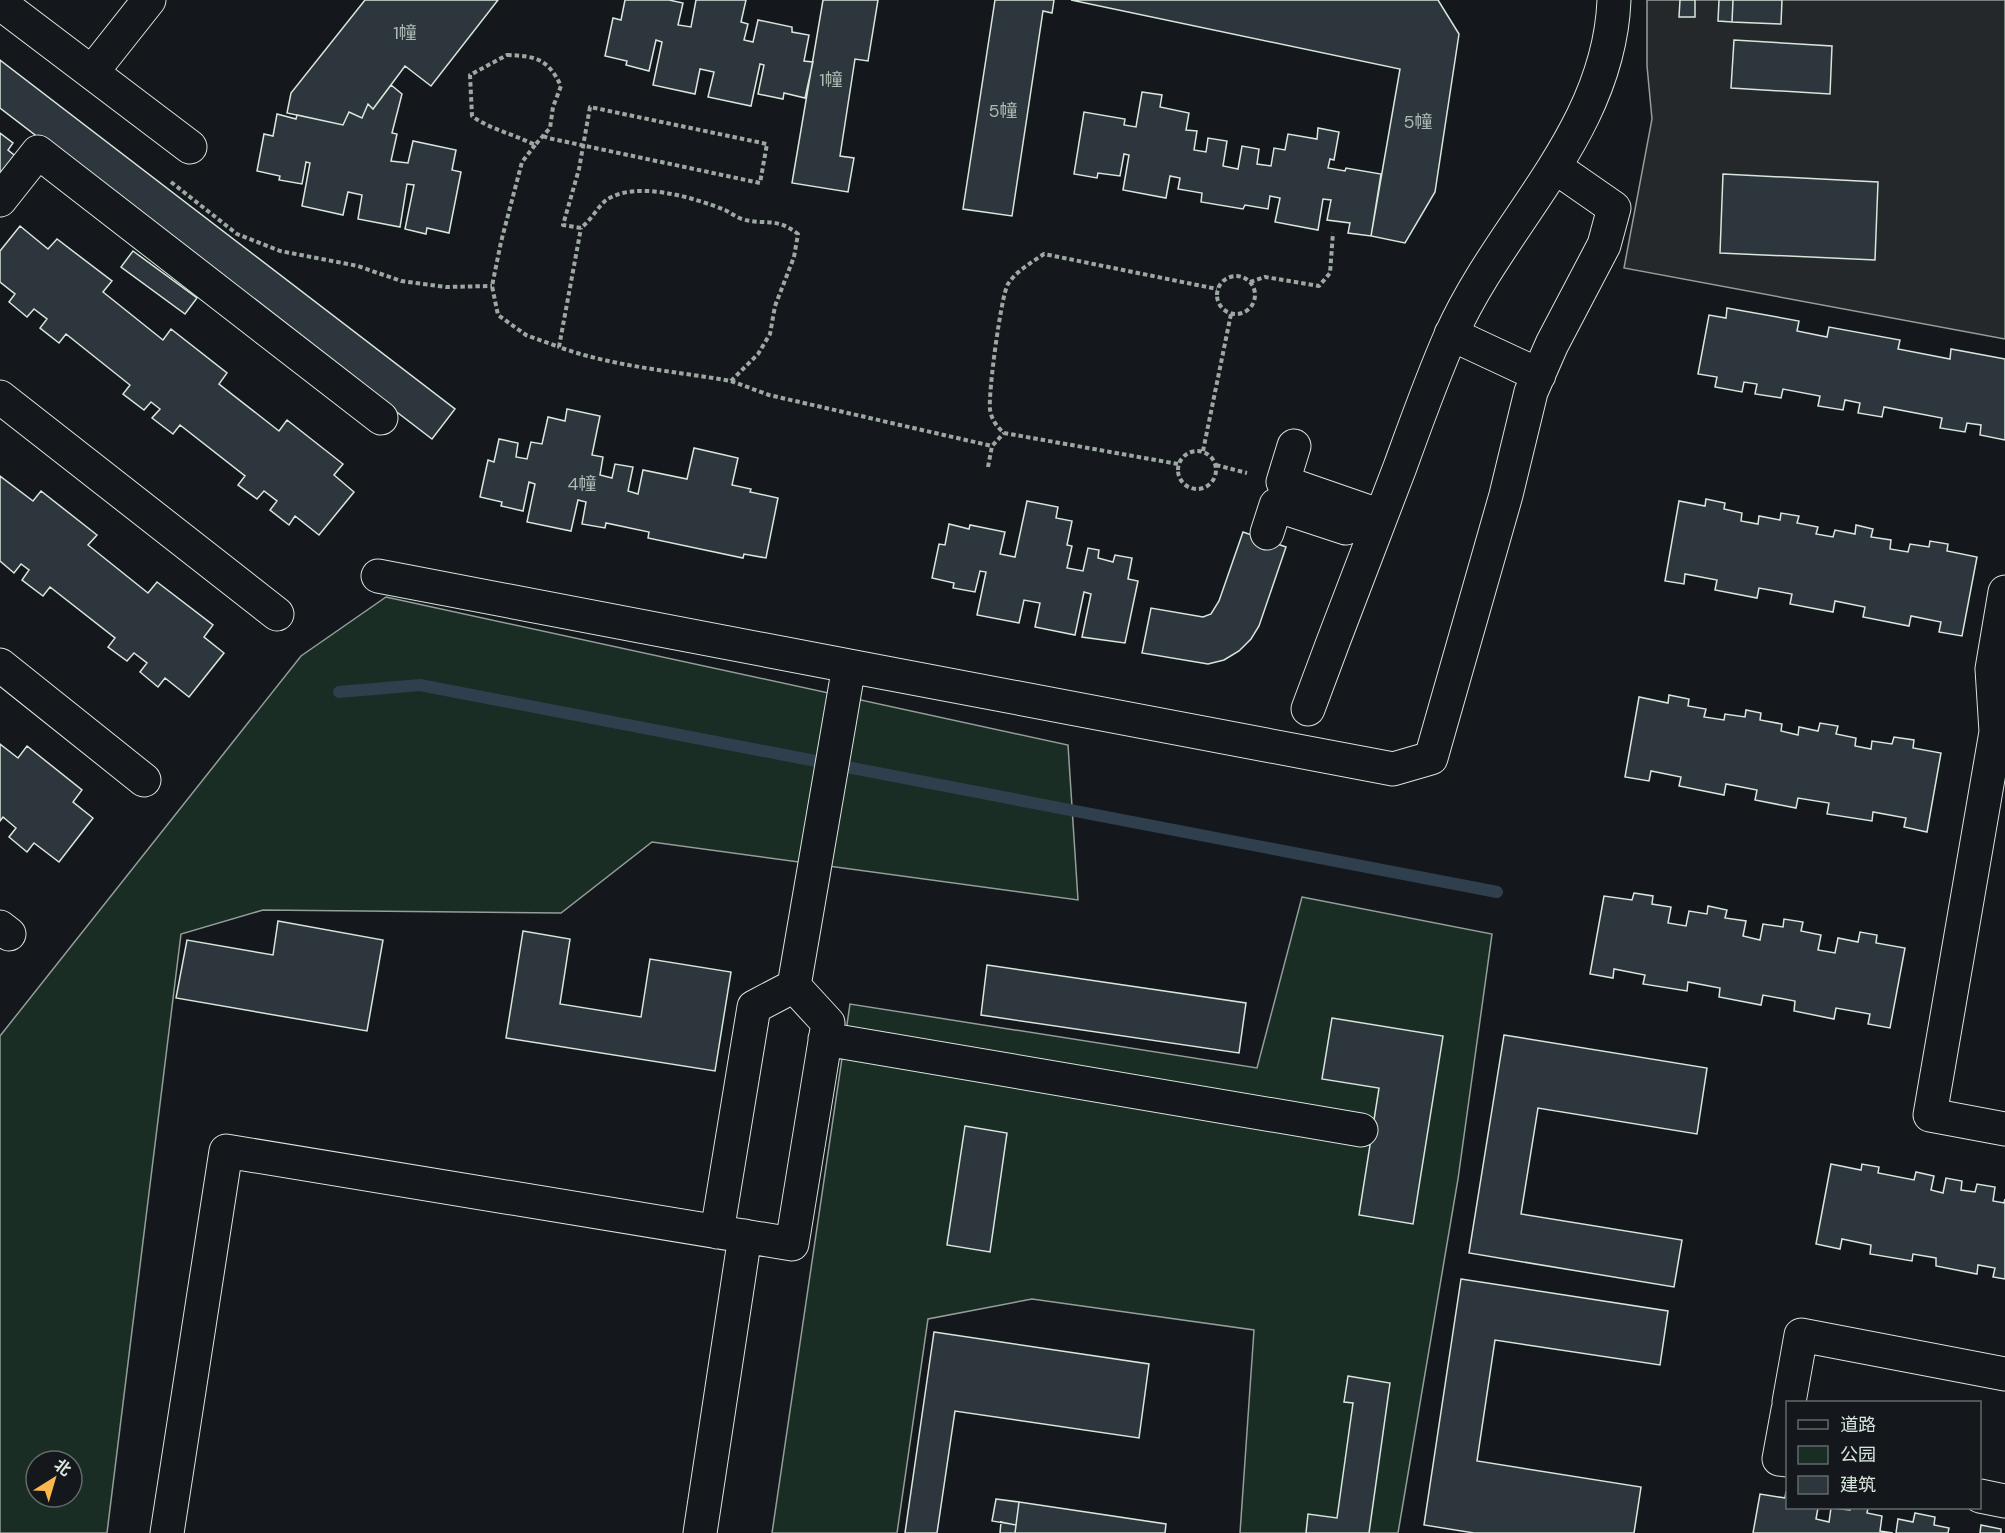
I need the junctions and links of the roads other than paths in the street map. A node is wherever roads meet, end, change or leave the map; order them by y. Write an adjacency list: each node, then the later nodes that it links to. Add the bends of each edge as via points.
1 (148, 0): 4 (lane)
2 (1614, 0): 6 (lane, via 1613,30 1595,92)
3 (0, 3): 4 (lane)
4 (92, 72): 5 (lane)
5 (189, 146)
6 (1555, 167): 8 (lane, via 1491,260); 9 (lane, via 1614,208 1604,245)
7 (0, 200): 11 (lane, via 38,152)
8 (1451, 334): 9 (lane); 13 (lane)
9 (1539, 375): 18 (lane, via 1431,759 1393,769)
10 (0, 397): 16 (lane)
11 (381, 418)
12 (1294, 447): 13 (lane, via 1275,507)
13 (1377, 526): 19 (lane)
14 (378, 576): 18 (lane)
15 (2005, 592): 23 (lane, via 1992,669 1996,732 1930,1114)
16 (277, 614)
17 (0, 665): 20 (lane)
18 (849, 666): 21 (lane)
19 (1308, 709)
20 (144, 780)
21 (794, 986): 22 (lane, via 828,1023); 25 (lane, via 754,1007)
22 (825, 1040): 24 (lane); 25 (lane, via 792,1244)
23 (2005, 1128)
24 (1361, 1130)
25 (731, 1234): 32 (lane, via 226,1151); 33 (lane)
26 (2005, 1374): 27 (lane, via 1801,1335)
27 (1789, 1401)
28 (1786, 1421): 29 (lane, via 1779,1459)
29 (1786, 1461)
30 (1981, 1496): 31 (lane)
31 (2005, 1501)
32 (167, 1533)
33 (700, 1533)

